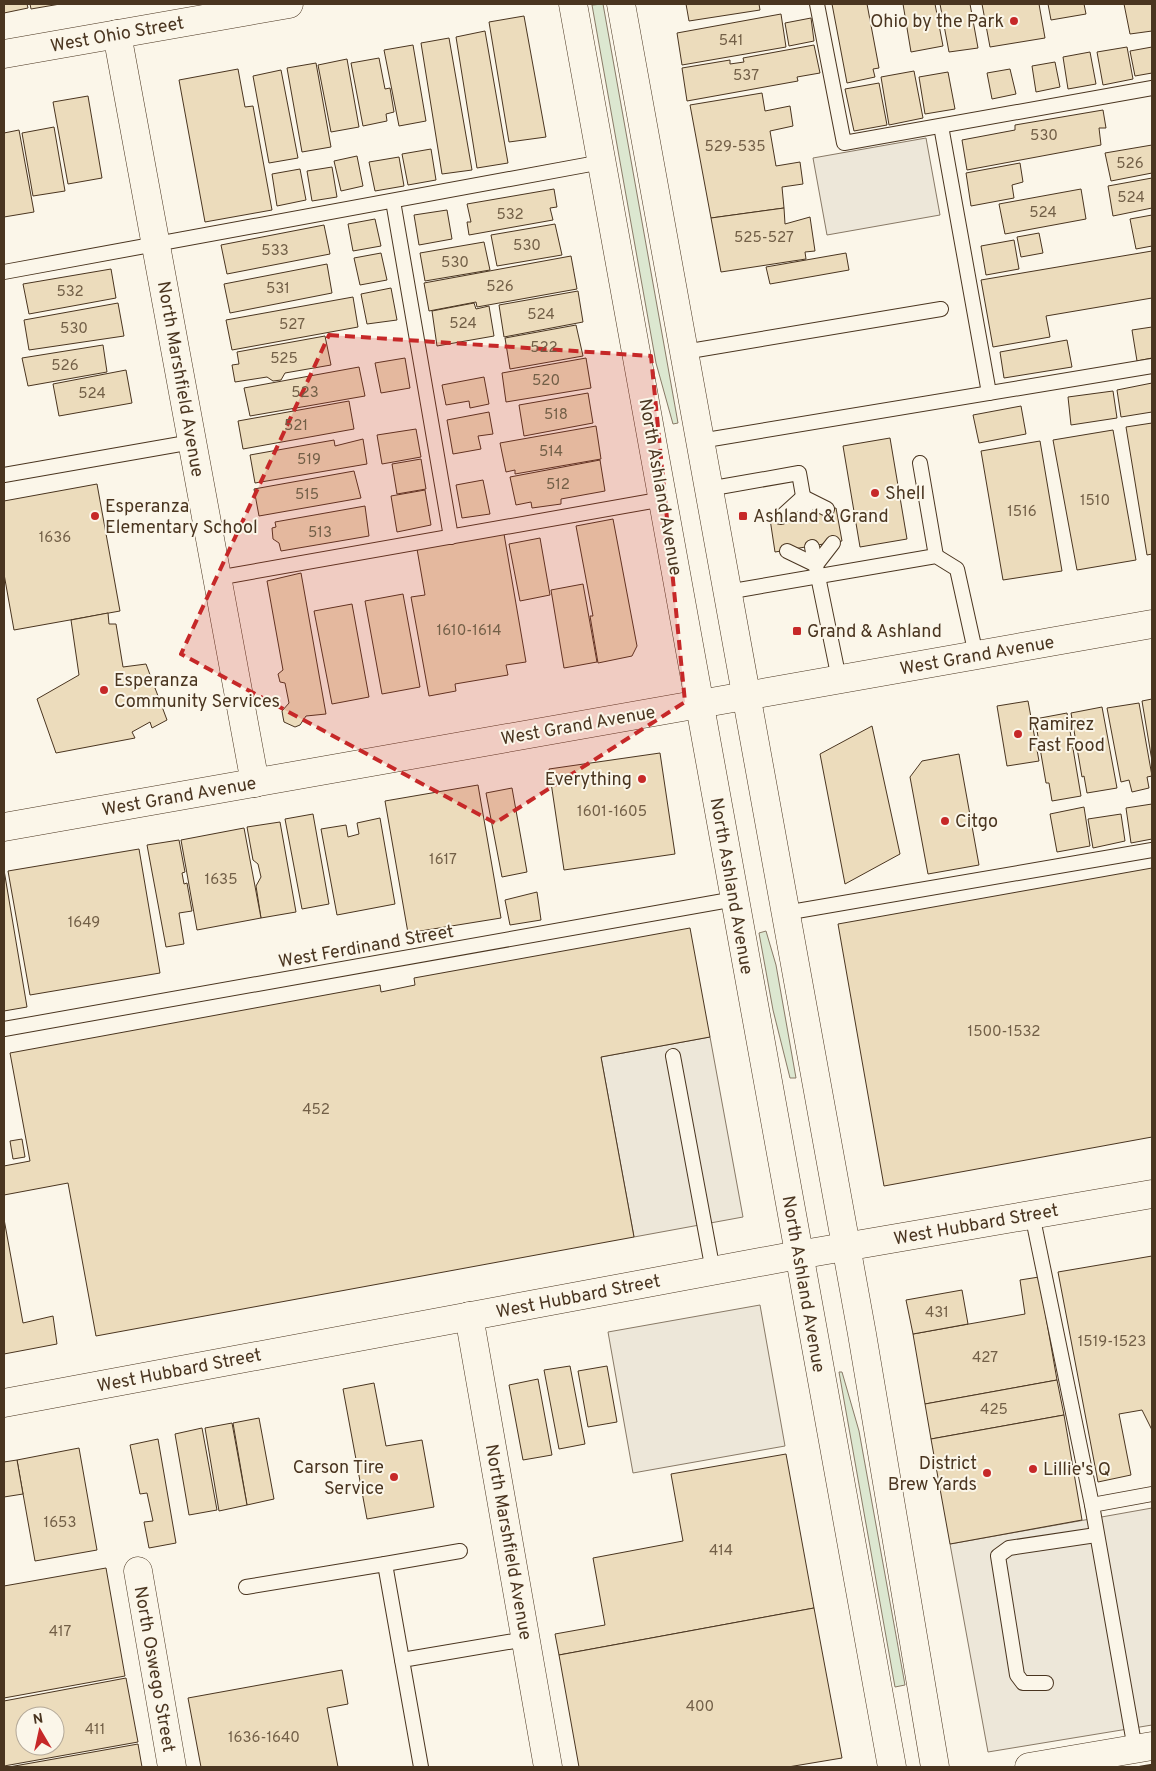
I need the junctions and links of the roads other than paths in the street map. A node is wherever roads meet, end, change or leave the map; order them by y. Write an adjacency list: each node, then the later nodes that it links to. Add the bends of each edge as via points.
1 (289, 4): 5 (main road, West Ohio Street)
2 (573, 4): 9 (main road, North Ashland Avenue)
3 (621, 4): 14 (main road)
4 (817, 4): 8 (lane, via 844,143)
5 (117, 34): 6 (main road, West Ohio Street); 11 (main road, North Marshfield Avenue)
6 (4, 54)
7 (1152, 88): 8 (lane)
8 (941, 126): 16 (lane)
9 (602, 162): 10 (lane); 23 (main road, North Ashland Avenue)
10 (393, 201): 11 (lane); 27 (lane)
11 (156, 245): 12 (lane); 18 (main road, North Marshfield Avenue)
12 (4, 272)
13 (941, 308): 14 (lane)
14 (684, 352): 17 (main road)
15 (1152, 366): 16 (lane)
16 (990, 393): 17 (lane)
17 (700, 441): 21 (main road)
18 (192, 442): 20 (lane); 33 (main road, North Marshfield Avenue)
19 (920, 463): 31 (lane)
20 (4, 475)
21 (708, 489): 22 (lane, via 799,474); 34 (main road)
22 (803, 496): 24 (lane); 25 (lane); 26 (lane)
23 (664, 499): 27 (lane); 39 (main road, North Ashland Avenue)
24 (827, 509)
25 (806, 513)
26 (781, 517)
27 (451, 536): 33 (lane)
28 (833, 543): 32 (lane)
29 (812, 547): 32 (lane)
30 (787, 551): 32 (lane)
31 (936, 556): 32 (lane); 36 (lane, via 957,569)
32 (817, 571): 34 (lane); 37 (lane)
33 (217, 578): 40 (main road, North Marshfield Avenue)
34 (727, 592): 38 (main road)
35 (1152, 624): 36 (main road, West Grand Avenue)
36 (976, 655): 37 (main road, West Grand Avenue)
37 (839, 679): 38 (main road, West Grand Avenue)
38 (746, 695): 39 (main road, West Grand Avenue); 44 (main road)
39 (700, 704): 40 (main road, West Grand Avenue); 43 (main road, North Ashland Avenue)
40 (255, 782): 41 (main road, West Grand Avenue)
41 (4, 827)
42 (1152, 850): 44 (lane)
43 (734, 899): 45 (lane, West Ferdinand Street); 50 (main road, North Ashland Avenue)
44 (785, 913): 49 (main road)
45 (4, 1029)
46 (673, 1056): 51 (lane)
47 (1152, 1194): 48 (main road, West Hubbard Street)
48 (1032, 1214): 49 (main road, West Hubbard Street); 55 (lane)
49 (844, 1246): 50 (main road, West Hubbard Street); 69 (main road)
50 (798, 1255): 51 (main road, West Hubbard Street); 68 (main road, North Ashland Avenue)
51 (713, 1270): 52 (main road, West Hubbard Street)
52 (469, 1316): 53 (main road, West Hubbard Street); 61 (main road, North Marshfield Avenue)
53 (4, 1403)
54 (1152, 1494): 55 (lane)
55 (1092, 1505): 56 (lane)
56 (1096, 1535): 63 (lane, via 1008,1548 998,1556 1016,1675 1023,1683); 64 (lane)
57 (460, 1551): 58 (lane)
58 (385, 1564): 60 (lane); 62 (lane)
59 (138, 1571): 65 (main road, North Oswego Street)
60 (246, 1587)
61 (526, 1639): 62 (lane); 67 (main road, North Marshfield Avenue)
62 (402, 1660): 66 (lane)
63 (1046, 1683)
64 (1144, 1747): 70 (main road)
65 (172, 1767)
66 (421, 1767)
67 (548, 1767)
68 (892, 1767)
69 (936, 1767)
70 (1029, 1767)

